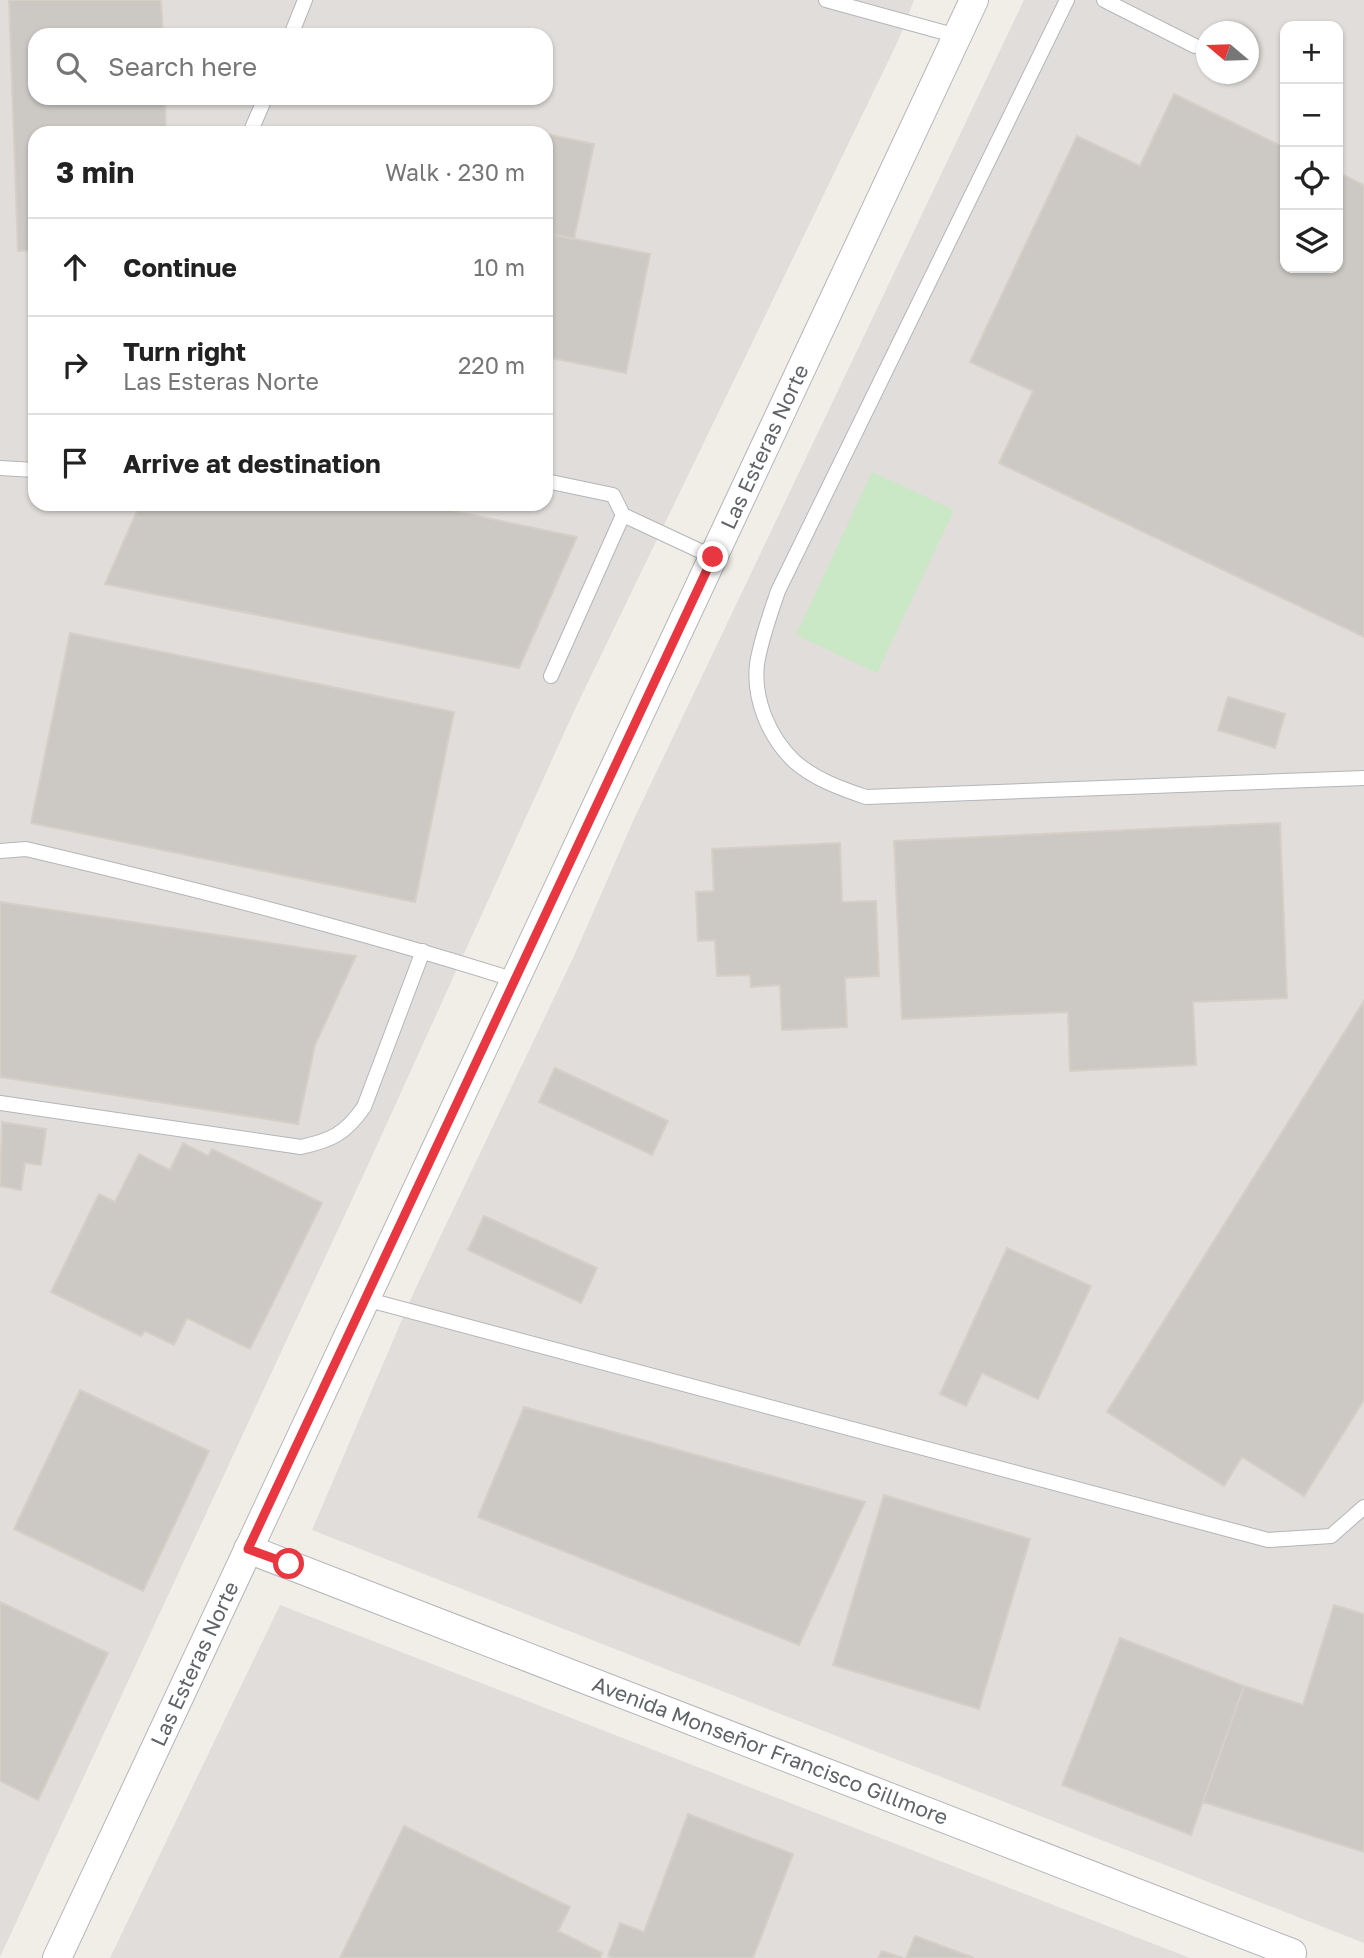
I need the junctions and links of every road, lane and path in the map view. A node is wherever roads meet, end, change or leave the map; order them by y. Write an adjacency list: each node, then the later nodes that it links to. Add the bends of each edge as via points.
1 (305, 0): 7 (lane)
2 (826, 0): 6 (lane)
3 (974, 0): 8 (street, Las Esteras Norte)
4 (1067, 0): 18 (lane, via 778,591 757,666 758,701 773,733 795,762 835,787 866,797)
5 (1104, 0): 9 (lane)
6 (864, 5): 8 (lane)
7 (294, 28)
8 (957, 36): 16 (street, Las Esteras Norte)
9 (1195, 46)
10 (262, 105): 11 (lane)
11 (253, 126)
12 (0, 468): 13 (lane)
13 (28, 470)
14 (553, 482): 15 (lane, via 613,495)
15 (623, 515): 16 (lane); 17 (lane)
16 (713, 557): 21 (street, Las Esteras Norte)
17 (551, 676)
18 (1364, 778)
19 (0, 851): 20 (lane, via 26,849 207,891)
20 (423, 951): 21 (lane); 22 (lane, via 364,1107 351,1126 329,1140 301,1147)
21 (515, 980): 23 (street, Las Esteras Norte)
22 (0, 1103)
23 (365, 1299): 24 (lane, via 1268,1540 1331,1535); 25 (street, Las Esteras Norte)
24 (1364, 1507)
25 (248, 1549): 26 (street, Avenida Monseñor Francisco Gillmore); 27 (street, Las Esteras Norte)
26 (1292, 1953)
27 (57, 1958)

